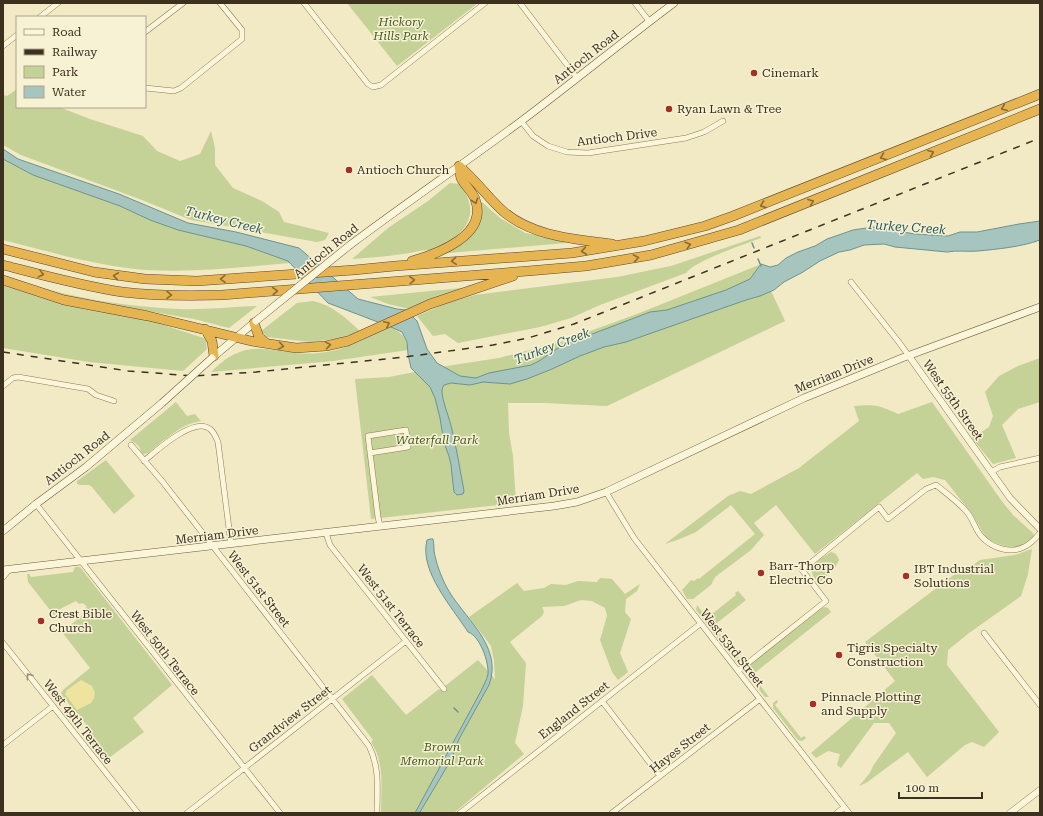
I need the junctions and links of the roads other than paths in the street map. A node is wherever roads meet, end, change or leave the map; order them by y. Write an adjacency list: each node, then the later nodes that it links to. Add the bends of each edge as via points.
1 (58, 3): 9 (street)
2 (183, 3): 11 (street)
3 (220, 3): 15 (street, via 242,30 242,39 181,88 174,91)
4 (304, 3): 5 (street, via 373,87 381,85)
5 (485, 3)
6 (520, 3): 14 (street)
7 (635, 3): 10 (street)
8 (674, 3): 10 (main road, Antioch Road)
9 (41, 16)
10 (649, 21): 14 (main road, Antioch Road)
11 (146, 31)
12 (16, 36): 13 (street)
13 (3, 46)
14 (577, 78): 18 (main road, Antioch Road)
15 (146, 88)
16 (1040, 94): 21 (highway, one-way to 21, via 733,216 668,236)
17 (1040, 109): 25 (highway, one-way to 17, via 623,260 709,240 767,220)
18 (521, 121): 19 (street, Antioch Drive, via 533,136 548,146 567,152 588,153 686,138 704,132); 20 (main road, Antioch Road)
19 (723, 121)
20 (459, 166): 21 (highway, via 505,214 527,226 545,233); 24 (highway, one-way to 24, via 461,178 477,206 471,228 461,239 445,249); 29 (main road, Antioch Road, bridge, via 350,245)
21 (623, 245): 24 (highway, one-way to 24, via 572,253)
22 (3, 249): 24 (highway, one-way to 22, bridge, via 197,281 145,279 94,272)
23 (3, 265): 25 (highway, one-way to 25, bridge, via 122,292 170,296 236,294)
24 (395, 266)
25 (528, 271): 32 (highway, one-way to 25, via 296,348 337,344 359,337 443,299)
26 (3, 280): 30 (highway, via 64,300)
27 (851, 282): 33 (street, West 55th Street)
28 (1040, 307): 33 (main road, Merriam Drive)
29 (255, 322): 31 (main road, Antioch Road); 32 (highway, via 259,337)
30 (205, 329): 31 (highway); 34 (highway, via 212,342)
31 (236, 337): 32 (highway); 34 (main road, Antioch Road)
32 (266, 343)
33 (909, 356): 41 (street, West 55th Street); 42 (main road, Merriam Drive, via 804,398)
34 (213, 357): 43 (main road, Antioch Road, bridge, via 86,467)
35 (3, 386): 36 (street, via 18,377 88,389 96,395)
36 (114, 401)
37 (131, 445): 40 (street, West 51st Street)
38 (370, 453): 38 (street, via 368,436 406,430 408,447); 44 (street)
39 (1040, 458): 41 (street, via 1000,467)
40 (144, 461): 49 (street, via 169,441 194,426 210,428 218,442); 50 (street, West 51st Street)
41 (990, 472): 45 (street, West 55th Street, via 1010,498)
42 (606, 492): 44 (main road, Merriam Drive, via 577,502 554,506); 54 (street, West 53rd Street, via 634,538)
43 (36, 504): 46 (main road, Antioch Road); 51 (street, West 50th Terrace)
44 (380, 526): 47 (main road, Merriam Drive)
45 (1040, 529)
46 (3, 530)
47 (326, 533): 49 (main road, Merriam Drive); 56 (street, West 51st Terrace, via 330,545)
48 (1040, 533): 58 (street, via 1032,542 1017,550 998,548 981,536 967,512 936,485 926,489 888,519 879,508 802,570 826,601)
49 (231, 544): 50 (main road, Merriam Drive)
50 (212, 546): 51 (main road, Merriam Drive); 60 (street, West 51st Street)
51 (80, 562): 52 (main road, Merriam Drive); 66 (street, West 50th Terrace)
52 (6, 570): 53 (street)
53 (3, 577)
54 (700, 624): 58 (street, West 53rd Street); 62 (street, England Street)
55 (984, 633): 63 (street)
56 (406, 641): 59 (street, West 51st Terrace); 60 (street, Grandview Street)
57 (3, 643): 64 (street, West 49th Terrace, one-way to 57)
58 (738, 671): 61 (street, West 53rd Street)
59 (444, 689)
60 (332, 698): 66 (street, Grandview Street); 73 (street, West 51st Street, via 369,746 376,761)
61 (760, 699): 67 (street, Hayes Street); 69 (street, West 53rd Street)
62 (602, 701): 67 (street); 74 (street, England Street)
63 (1040, 705)
64 (53, 706): 65 (street); 70 (street, West 49th Terrace)
65 (3, 745)
66 (244, 767): 71 (street, Grandview Street); 72 (street, West 50th Terrace)
67 (660, 776): 75 (street, Hayes Street)
68 (1040, 790): 78 (street)
69 (844, 808): 76 (street); 77 (street, West 53rd Street)
70 (138, 813)
71 (187, 813)
72 (280, 813)
73 (377, 813)
74 (460, 813)
75 (612, 813)
76 (837, 813)
77 (848, 813)
78 (1010, 813)

